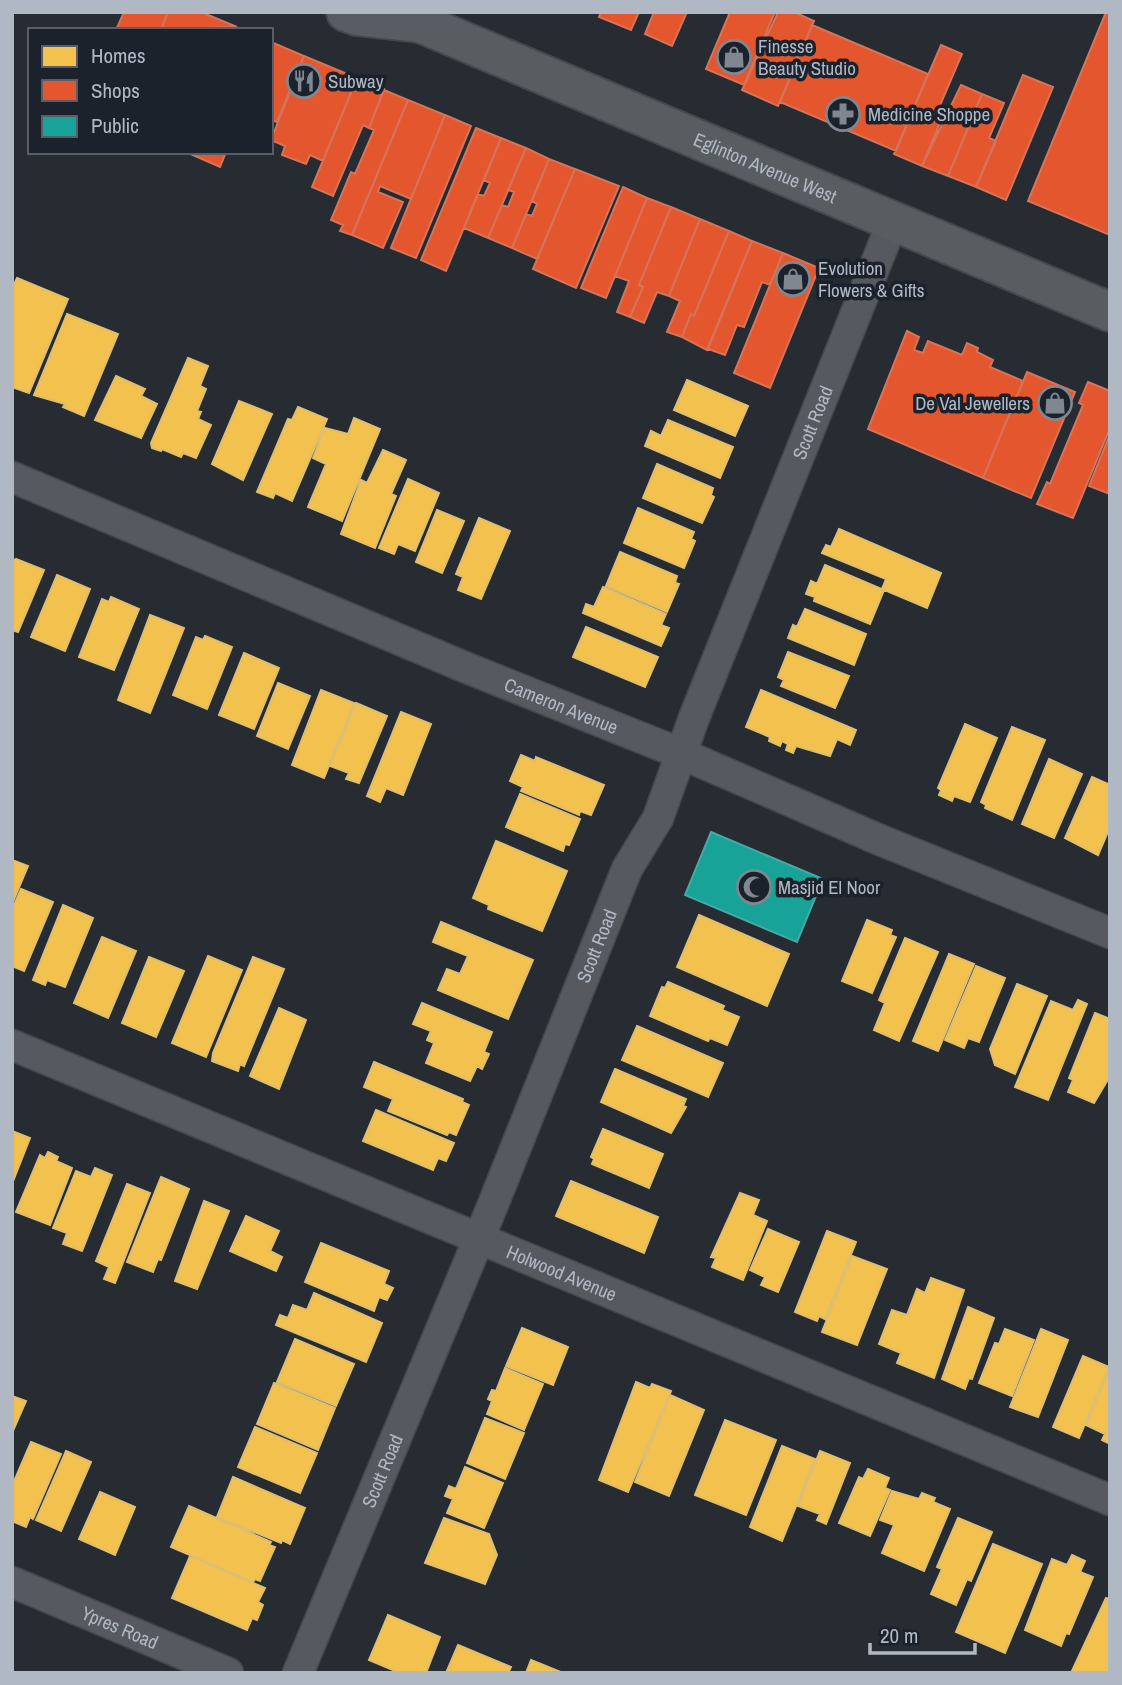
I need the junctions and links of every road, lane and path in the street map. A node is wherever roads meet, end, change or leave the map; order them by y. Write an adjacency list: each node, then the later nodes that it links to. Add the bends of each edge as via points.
1 (346, 12): 2 (main road, Eglinton Avenue West)
2 (417, 16): 3 (main road, Eglinton Avenue West)
3 (892, 220): 4 (main road, Eglinton Avenue West); 6 (street, Scott Road)
4 (1110, 312)
5 (12, 477): 6 (street, Cameron Avenue)
6 (682, 754): 7 (street, Cameron Avenue); 9 (street, Scott Road, via 658,818 627,869)
7 (1110, 933)
8 (12, 1045): 9 (street, Holwood Avenue)
9 (478, 1239): 10 (street, Holwood Avenue); 13 (street, Scott Road)
10 (1110, 1500)
11 (12, 1582): 12 (street, Ypres Road)
12 (228, 1673)
13 (298, 1673)

